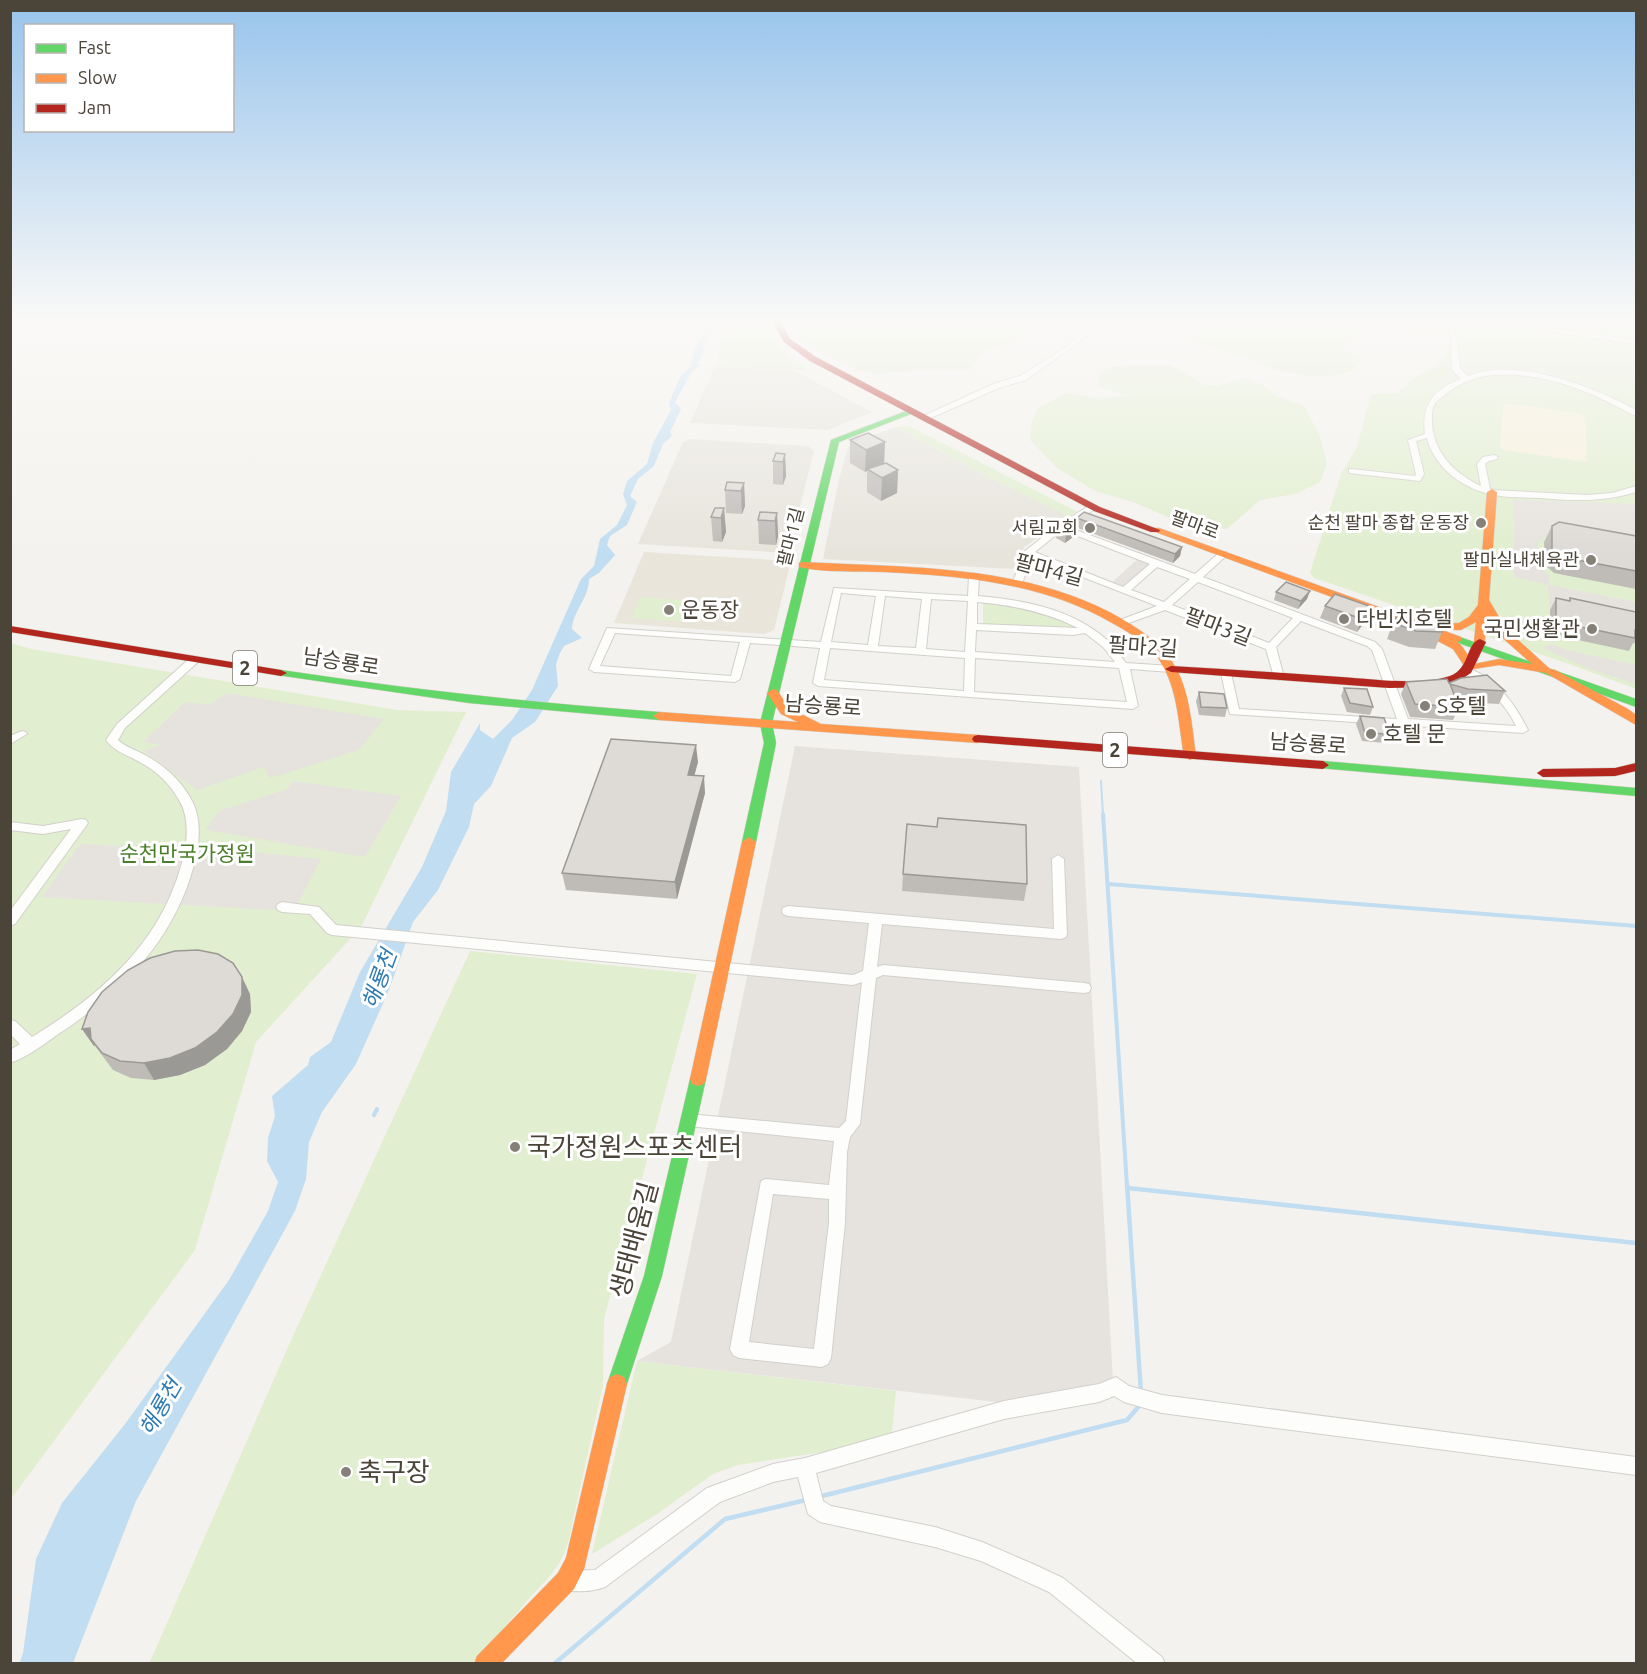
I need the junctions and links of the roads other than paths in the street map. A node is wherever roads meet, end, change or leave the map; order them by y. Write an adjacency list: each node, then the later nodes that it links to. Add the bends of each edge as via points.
1 (887, 398): 7 (street, 팔마로)
2 (963, 398): 7 (street)
3 (1437, 398): 8 (street, via 1431,405)
4 (1608, 399): 5 (street); 6 (street)
5 (1636, 401)
6 (1636, 413)
7 (918, 415): 13 (street, 팔마로); 18 (street, 팔마1길, via 835,440)
8 (1429, 435): 10 (street, via 1412,440 1420,474 1417,479); 12 (street, via 1446,465 1465,480)
9 (1494, 457): 12 (street, via 1481,464)
10 (1352, 471)
11 (1636, 489): 12 (street, via 1600,497)
12 (1489, 491): 26 (street)
13 (1092, 507): 14 (street); 16 (street, 팔마로)
14 (1061, 527): 15 (street); 17 (street)
15 (1028, 553): 21 (street); 22 (street, 팔마3길)
16 (1223, 554): 20 (street, 팔마3길); 29 (street, 팔마로)
17 (1156, 563): 20 (street); 22 (street)
18 (803, 565): 19 (street, 팔마4길); 35 (street, 팔마1길)
19 (975, 576): 21 (street, 팔마4길); 25 (street)
20 (1197, 578): 27 (street, 팔마3길); 28 (street)
21 (1018, 581): 30 (street, 팔마4길, via 1086,601)
22 (1125, 590): 27 (street, 팔마3길)
23 (881, 594): 24 (street); 36 (street, via 837,590); 39 (street)
24 (927, 596): 25 (street); 40 (street)
25 (973, 599): 31 (street); 33 (street, via 1032,608)
26 (1485, 602): 29 (street, via 1464,626); 37 (street); 46 (street, via 1501,631)
27 (1166, 606): 30 (street); 38 (street, 팔마3길)
28 (1300, 616): 38 (street, 팔마3길); 49 (street, via 1371,644 1377,649)
29 (1402, 618): 37 (street, 팔마로); 45 (street, via 1457,647)
30 (1123, 622): 44 (street, 팔마4길, via 1149,642)
31 (972, 627): 33 (street); 41 (street)
32 (10, 629): 42 (street, 남승룡로 / 2)
33 (1086, 630): 43 (street)
34 (746, 640): 34 (street, 팔마2길, via 611,630 594,669 735,679); 35 (street, 팔마2길)
35 (785, 643): 36 (street, 팔마2길); 50 (street, 팔마1길)
36 (825, 646): 39 (street, 팔마2길); 51 (street, via 818,683)
37 (1480, 646): 45 (street); 46 (street, 팔마로)
38 (1271, 647): 48 (street, 팔마3길)
39 (872, 649): 40 (street, 팔마2길)
40 (921, 652): 41 (street, 팔마2길)
41 (970, 656): 43 (street, 팔마2길); 51 (street)
42 (194, 660): 55 (street, 남승룡로 / 2, via 480,702); 76 (street, via 121,726 112,740 165,774 189,806 191,850 176,904 156,938 112,986)
43 (1123, 667): 44 (street, 팔마2길); 51 (street, via 1133,706)
44 (1172, 669): 47 (street, 팔마2길); 59 (street, 팔마4길)
45 (1469, 670): 46 (street, 팔마2길, via 1499,662); 49 (street, 팔마2길, via 1436,683); 54 (street, via 1512,706 1523,730)
46 (1548, 671): 52 (street, 팔마로); 53 (street)
47 (1226, 674): 48 (street, 팔마2길); 54 (street, via 1234,712)
48 (1279, 677): 49 (street, 팔마2길)
49 (1389, 684): 54 (street)
50 (773, 693): 55 (street, 팔마1길); 56 (street, via 785,713)
51 (969, 695)
52 (1636, 703)
53 (1636, 721)
54 (1404, 722)
55 (766, 723): 56 (street, 남승룡로 / 2); 72 (street, 생태배움길, via 770,743)
56 (818, 727): 59 (street, 남승룡로 / 2)
57 (10, 732): 58 (street, via 22,734)
58 (10, 741)
59 (1190, 756): 61 (street, 남승룡로 / 2)
60 (1636, 767): 61 (street, via 1615,772)
61 (1464, 776): 62 (street, 남승룡로 / 2); 63 (street)
62 (1636, 792)
63 (1636, 801)
64 (10, 826): 65 (street)
65 (43, 830): 66 (street, via 57,836); 66 (street, via 82,823)
66 (64, 847): 71 (street)
67 (1058, 859): 70 (street, via 1061,934)
68 (282, 907): 72 (street, via 314,910 332,930 340,932)
69 (788, 911): 70 (street)
70 (876, 918): 73 (street)
71 (10, 921)
72 (723, 968): 73 (street, via 853,980); 78 (street, 생태배움길)
73 (870, 974): 74 (street, via 883,970); 79 (street, via 853,1124)
74 (1083, 988)
75 (10, 1025): 76 (street)
76 (31, 1045): 77 (street)
77 (10, 1057)
78 (688, 1120): 79 (street); 83 (street, 생태배움길, via 653,1276 620,1373 581,1542)
79 (843, 1135): 80 (street)
80 (837, 1199): 80 (street, via 766,1186 739,1349 822,1358)
81 (1636, 1466): 82 (street, via 1150,1402 1116,1386 1099,1393 1004,1410)
82 (806, 1472): 83 (street, via 773,1473 714,1495 598,1580); 85 (street, via 815,1507 827,1515 935,1537 1026,1570 1056,1585)
83 (566, 1581): 84 (street, 생태배움길)
84 (484, 1664)
85 (1155, 1664)

